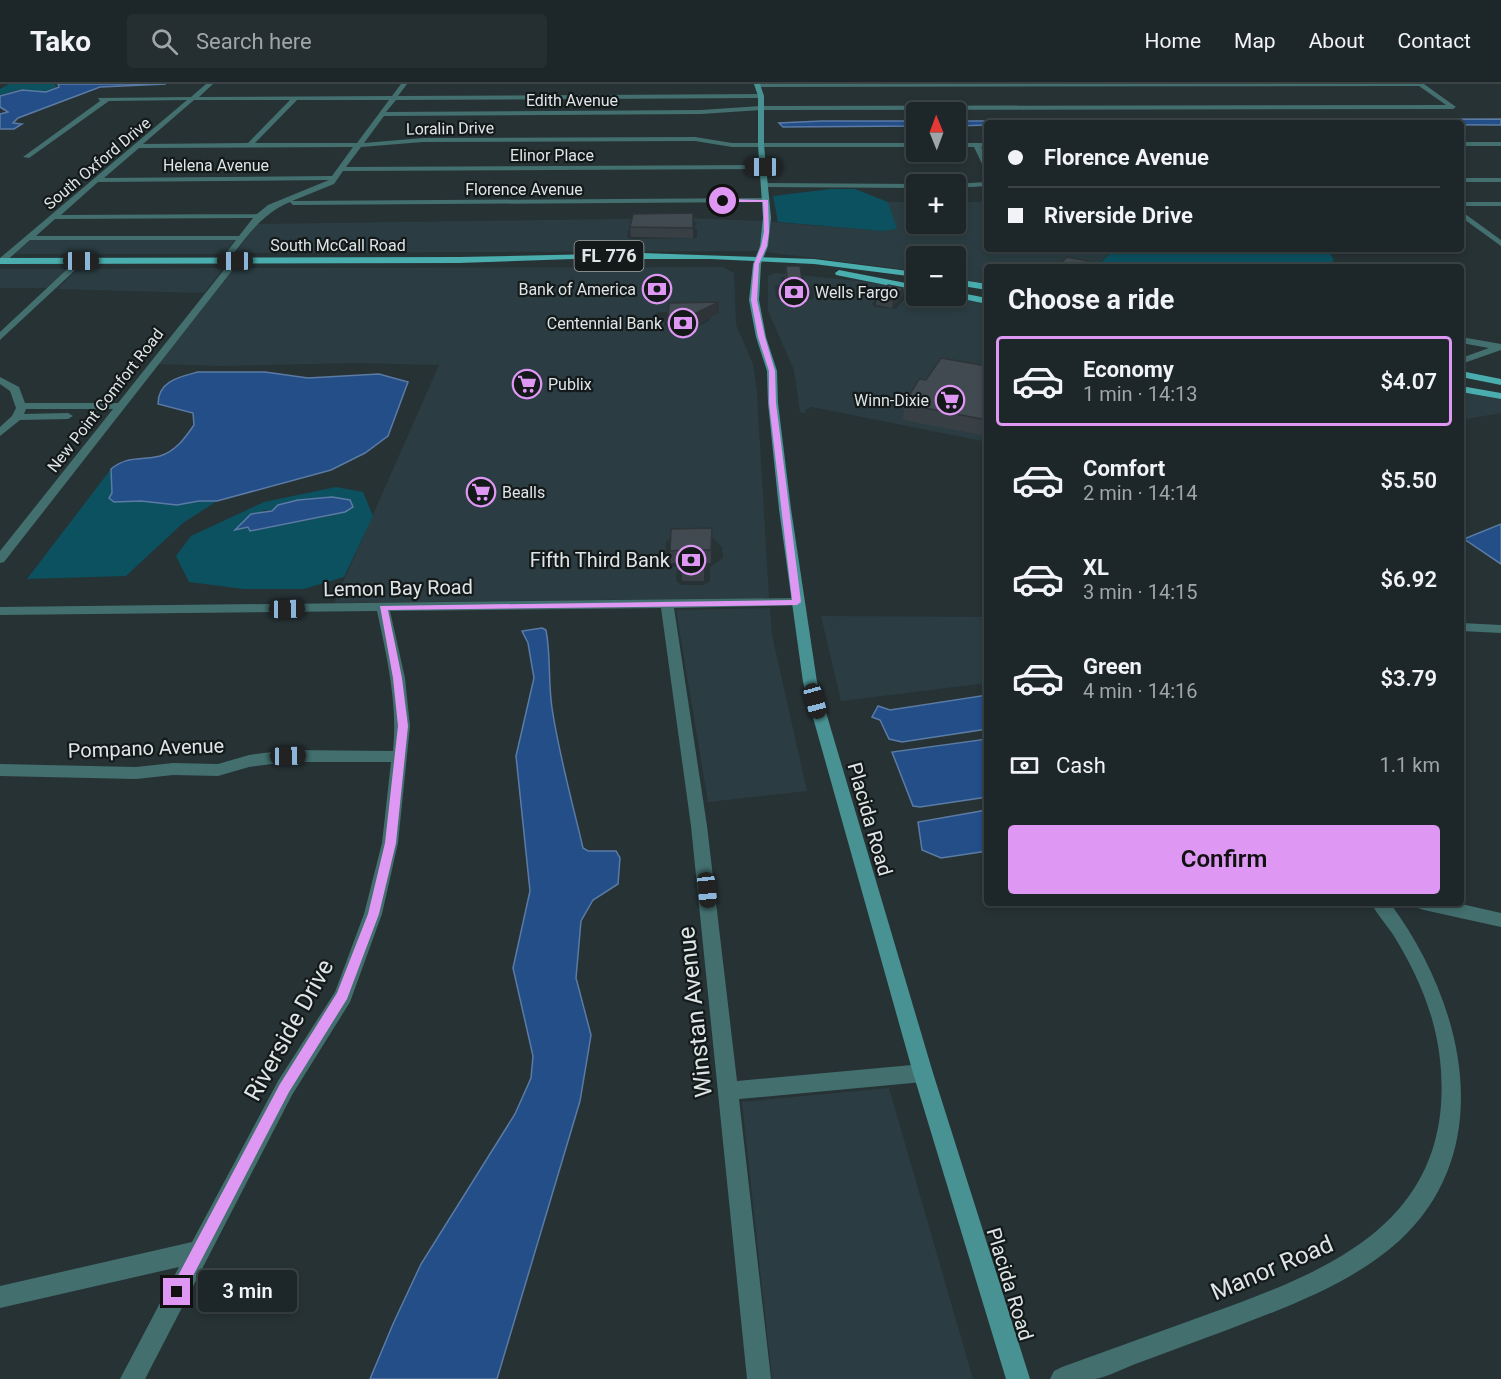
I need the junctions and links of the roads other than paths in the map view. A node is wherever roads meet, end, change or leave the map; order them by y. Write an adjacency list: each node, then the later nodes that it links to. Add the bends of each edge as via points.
1 (210, 84): 8 (street, South Oxford Drive)
2 (404, 84): 7 (street)
3 (757, 84): 5 (street); 6 (main road, Placida Road)
4 (1420, 84): 5 (street); 11 (street, Edith Avenue, via 1453,107)
5 (950, 91)
6 (761, 96): 7 (street); 12 (main road, Placida Road)
7 (394, 98): 9 (street); 13 (street)
8 (192, 99): 9 (street); 22 (street, South Oxford Drive); 24 (street, via 103,99)
9 (295, 99): 23 (street)
10 (906, 107): 12 (street, Edith Avenue)
11 (966, 107)
12 (761, 108): 13 (street, Edith Avenue, via 701,112); 17 (main road, Placida Road)
13 (383, 114): 16 (street)
14 (1464, 144): 15 (street)
15 (1501, 144)
16 (359, 145): 17 (street, Loralin Drive, via 423,140 696,139); 23 (street, Loralin Drive); 27 (street)
17 (761, 145): 18 (street, Loralin Drive); 26 (main road, Placida Road)
18 (906, 145)
19 (966, 145): 20 (street)
20 (976, 145): 21 (street); 25 (street)
21 (984, 145)
22 (139, 146): 23 (street, Loralin Drive); 29 (street, South Oxford Drive)
23 (249, 146)
24 (27, 157)
25 (984, 160)
26 (763, 167): 27 (street, Elinor Place); 33 (main road, Placida Road)
27 (341, 169): 28 (street)
28 (334, 178): 29 (street, Helena Avenue); 37 (street, via 326,186)
29 (98, 180): 42 (street, South Oxford Drive)
30 (1464, 180): 31 (street)
31 (1501, 180)
32 (984, 184): 34 (street)
33 (764, 185): 35 (street); 36 (main road, Placida Road)
34 (966, 185)
35 (906, 186)
36 (765, 200): 37 (street, Florence Avenue); 46 (main road, Placida Road, via 767,232)
37 (284, 203): 41 (street)
38 (1464, 204): 39 (street)
39 (1501, 204)
40 (1464, 215): 45 (street)
41 (259, 216): 42 (street); 44 (street)
42 (55, 217): 43 (street, South Oxford Drive)
43 (29, 238): 44 (street); 47 (street, South Oxford Drive)
44 (241, 238): 49 (street, via 230,253)
45 (1501, 244)
46 (758, 260): 49 (main road, South McCall Road / FL 776); 50 (main road, South McCall Road / FL 776, via 849,264); 52 (main road, South McCall Road / FL 776); 70 (main road, Placida Road, via 754,300 772,371)
47 (0, 261): 48 (main road, South McCall Road / FL 776)
48 (81, 261): 49 (main road, South McCall Road / FL 776); 56 (street)
49 (235, 261): 65 (street, New Point Comfort Road)
50 (906, 273)
51 (966, 284): 53 (main road)
52 (906, 286)
53 (984, 287)
54 (966, 297): 55 (main road)
55 (984, 300)
56 (0, 337)
57 (1464, 341): 58 (street)
58 (1501, 347): 59 (street)
59 (1464, 360)
60 (1464, 375): 62 (main road)
61 (0, 380): 66 (street, via 15,389)
62 (1501, 382)
63 (1464, 390): 64 (main road)
64 (1501, 396)
65 (118, 406): 66 (street); 67 (street, New Point Comfort Road)
66 (19, 411): 67 (street); 68 (street)
67 (110, 416): 69 (street, New Point Comfort Road)
68 (0, 433)
69 (0, 559)
70 (797, 602): 71 (street, Lemon Bay Road); 81 (main road, Placida Road, via 810,682)
71 (667, 605): 72 (street, Lemon Bay Road); 82 (street, Winstan Avenue, via 698,815)
72 (383, 608): 73 (street, Lemon Bay Road); 76 (street, Riverside Drive, via 400,697)
73 (0, 611)
74 (1464, 627): 75 (street)
75 (1501, 629)
76 (400, 757): 77 (street, Pompano Avenue, via 288,756 206,771); 83 (street, Riverside Drive, via 390,843 373,914 342,996 285,1088)
77 (0, 770)
78 (1382, 906): 88 (street, Manor Road, via 1405,939 1437,1005 1452,1083 1449,1131 1438,1166 1412,1212 1372,1251 1294,1294)
79 (1438, 906): 80 (street)
80 (1501, 920)
81 (922, 1073): 82 (street); 87 (main road, Placida Road)
82 (729, 1091): 86 (street, Winstan Avenue)
83 (200, 1251): 84 (street); 85 (street, Riverside Drive)
84 (0, 1297)
85 (132, 1379)
86 (759, 1379)
87 (1018, 1379)
88 (1062, 1379)

